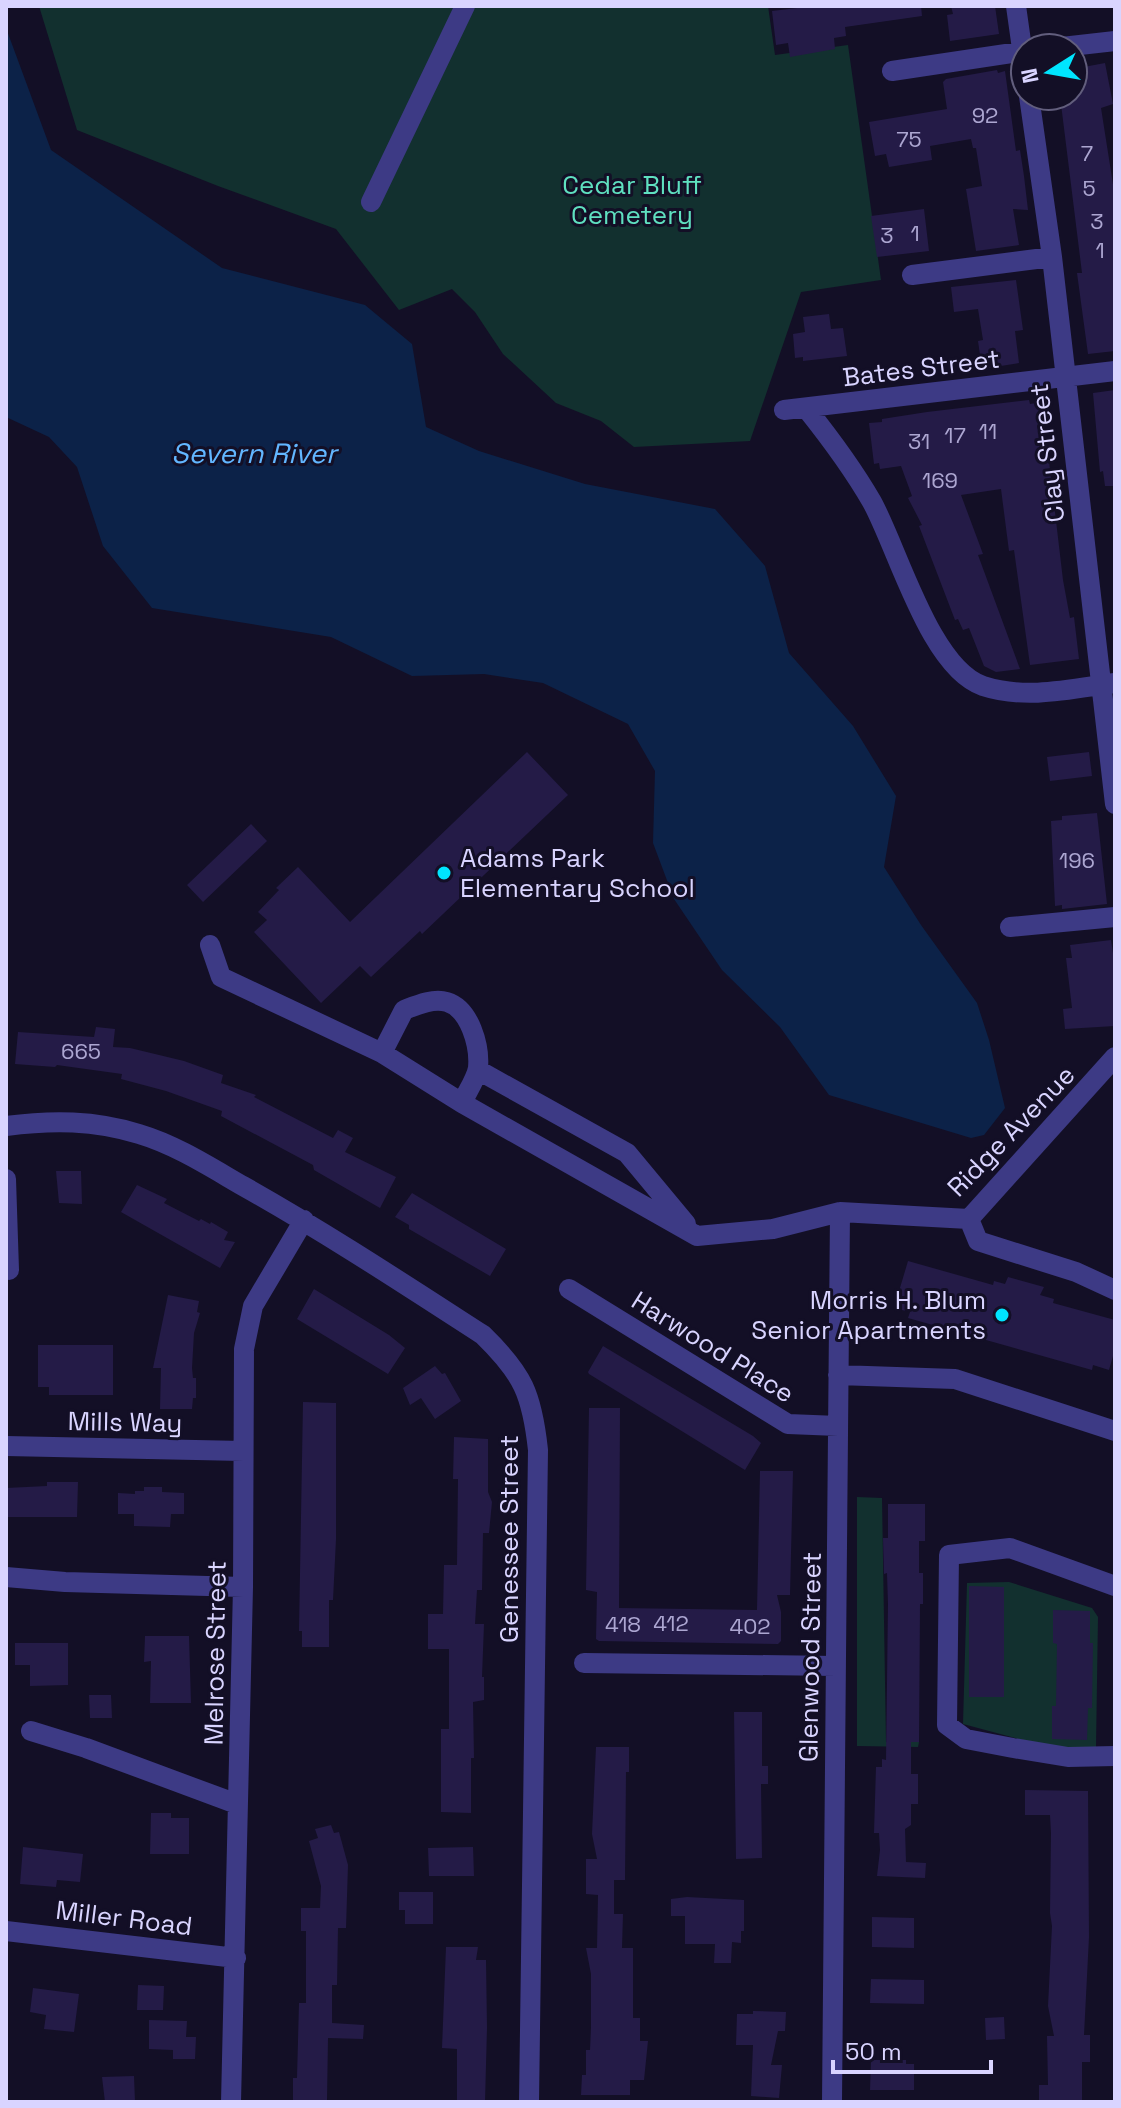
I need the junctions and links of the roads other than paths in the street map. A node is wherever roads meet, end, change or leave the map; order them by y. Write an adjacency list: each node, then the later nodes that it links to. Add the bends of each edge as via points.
1 (465, 6): 9 (street)
2 (1016, 6): 3 (street)
3 (1020, 32)
4 (1115, 41): 5 (street)
5 (1089, 44)
6 (1009, 59): 7 (street)
7 (892, 71)
8 (1031, 112): 10 (street, Clay Street)
9 (371, 202)
10 (1052, 257): 11 (street); 13 (street, Clay Street)
11 (912, 275)
12 (1115, 371): 13 (street, Bates Street)
13 (1064, 377): 14 (street, Bates Street); 16 (street, Clay Street)
14 (806, 408): 15 (street, Bates Street); 16 (street, via 873,504 946,658 980,685 1026,695)
15 (784, 410)
16 (1108, 684): 17 (street, Clay Street)
17 (1115, 804)
18 (1115, 917): 19 (street)
19 (1010, 927)
20 (210, 945): 21 (street, via 221,977)
21 (382, 1053): 23 (street, via 404,1010 423,1002 448,1002 466,1016 477,1044); 24 (street)
22 (1115, 1057): 28 (street, Ridge Avenue)
23 (478, 1070): 24 (street); 30 (street, via 627,1153)
24 (462, 1103): 30 (street)
25 (6, 1126): 29 (street, Genessee Street, via 49,1121 141,1134 186,1153)
26 (6, 1179): 31 (street)
27 (840, 1212): 28 (street, Ridge Avenue); 30 (street, Ridge Avenue, via 773,1229); 34 (street, Glenwood Street)
28 (969, 1219): 33 (street, via 978,1241)
29 (304, 1220): 38 (street, Melrose Street, via 253,1306 244,1349); 50 (street, Genessee Street, via 483,1335 525,1386 534,1416 538,1450)
30 (697, 1236)
31 (9, 1270)
32 (569, 1289): 35 (street, Harwood Place, via 788,1424)
33 (1115, 1290)
34 (838, 1375): 35 (street, Glenwood Street); 36 (street, via 955,1379)
35 (838, 1426): 43 (street, Glenwood Street)
36 (1115, 1431)
37 (6, 1446): 38 (street, Mills Way)
38 (243, 1451): 41 (street, Melrose Street)
39 (6, 1577): 41 (street)
40 (1115, 1586): 45 (street, via 1010,1548 949,1555 947,1725 966,1739 1013,1748 1068,1757)
41 (243, 1587): 46 (street, Melrose Street)
42 (584, 1663): 43 (street)
43 (836, 1666): 51 (street, Glenwood Street)
44 (31, 1731): 46 (street)
45 (1115, 1756)
46 (237, 1804): 48 (street, Melrose Street)
47 (6, 1931): 48 (street, Miller Road)
48 (236, 1958): 49 (street, Melrose Street)
49 (231, 2102)
50 (529, 2102)
51 (832, 2102)

